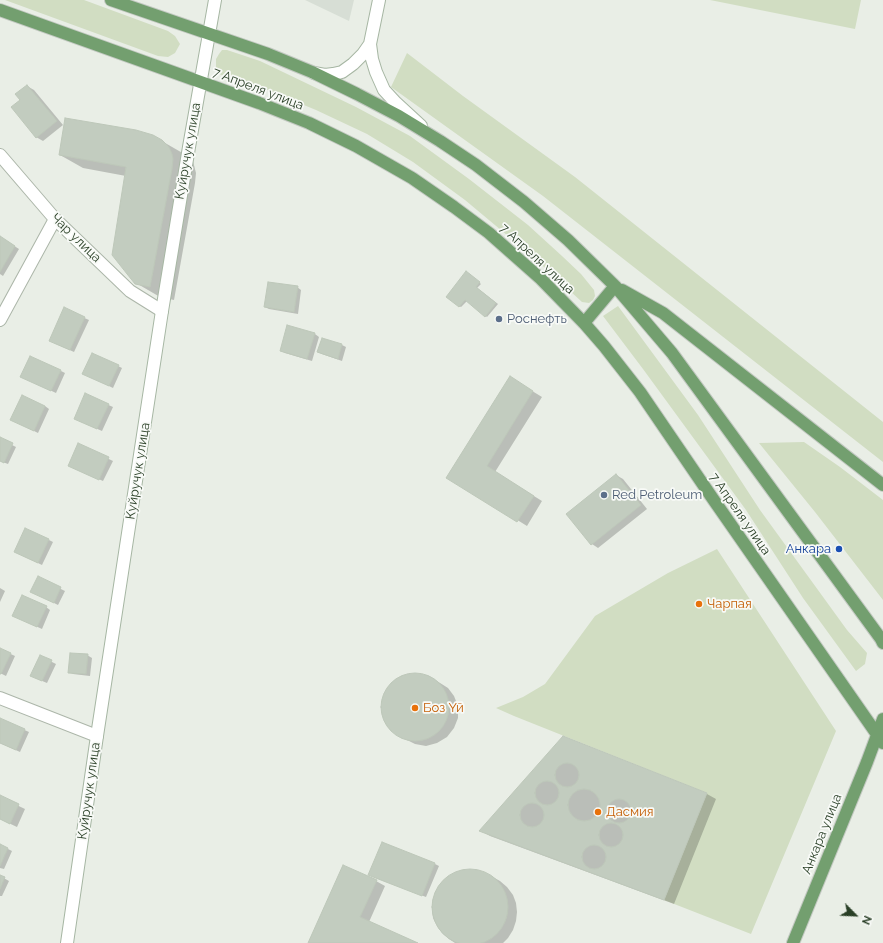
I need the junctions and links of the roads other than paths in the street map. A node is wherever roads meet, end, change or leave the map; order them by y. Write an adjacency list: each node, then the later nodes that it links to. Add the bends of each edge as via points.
1 (111, 0): 5 (main road)
2 (215, 0): 5 (street, Куйручук улица)
3 (379, 0): 6 (street)
4 (0, 10): 8 (main road, 7 Апреля улица)
5 (209, 34): 7 (main road); 8 (street, Куйручук улица)
6 (370, 44): 7 (street, via 363,54 342,72); 9 (street, via 372,59 384,90)
7 (314, 73): 9 (main road, via 399,116)
8 (200, 82): 13 (street, Куйручук улица); 15 (main road, 7 Апреля улица, via 309,123 412,178 489,233 541,279)
9 (433, 137): 12 (main road, via 476,165 524,202)
10 (0, 155): 11 (street, Чар улица)
11 (55, 219): 13 (street, Чар улица, via 130,290); 14 (street)
12 (615, 286): 15 (main road); 16 (main road, via 664,313); 17 (main road, via 672,353)
13 (162, 311): 20 (street, Куйручук улица)
14 (0, 320)
15 (584, 323): 21 (main road, 7 Апреля улица, via 640,392)
16 (883, 485)
17 (883, 643)
18 (0, 698): 20 (street)
19 (883, 719): 21 (main road, Анкара улица)
20 (97, 736): 22 (street, Куйручук улица)
21 (880, 739): 23 (main road, Анкара улица, via 867,762)
22 (67, 943)
23 (793, 943)

